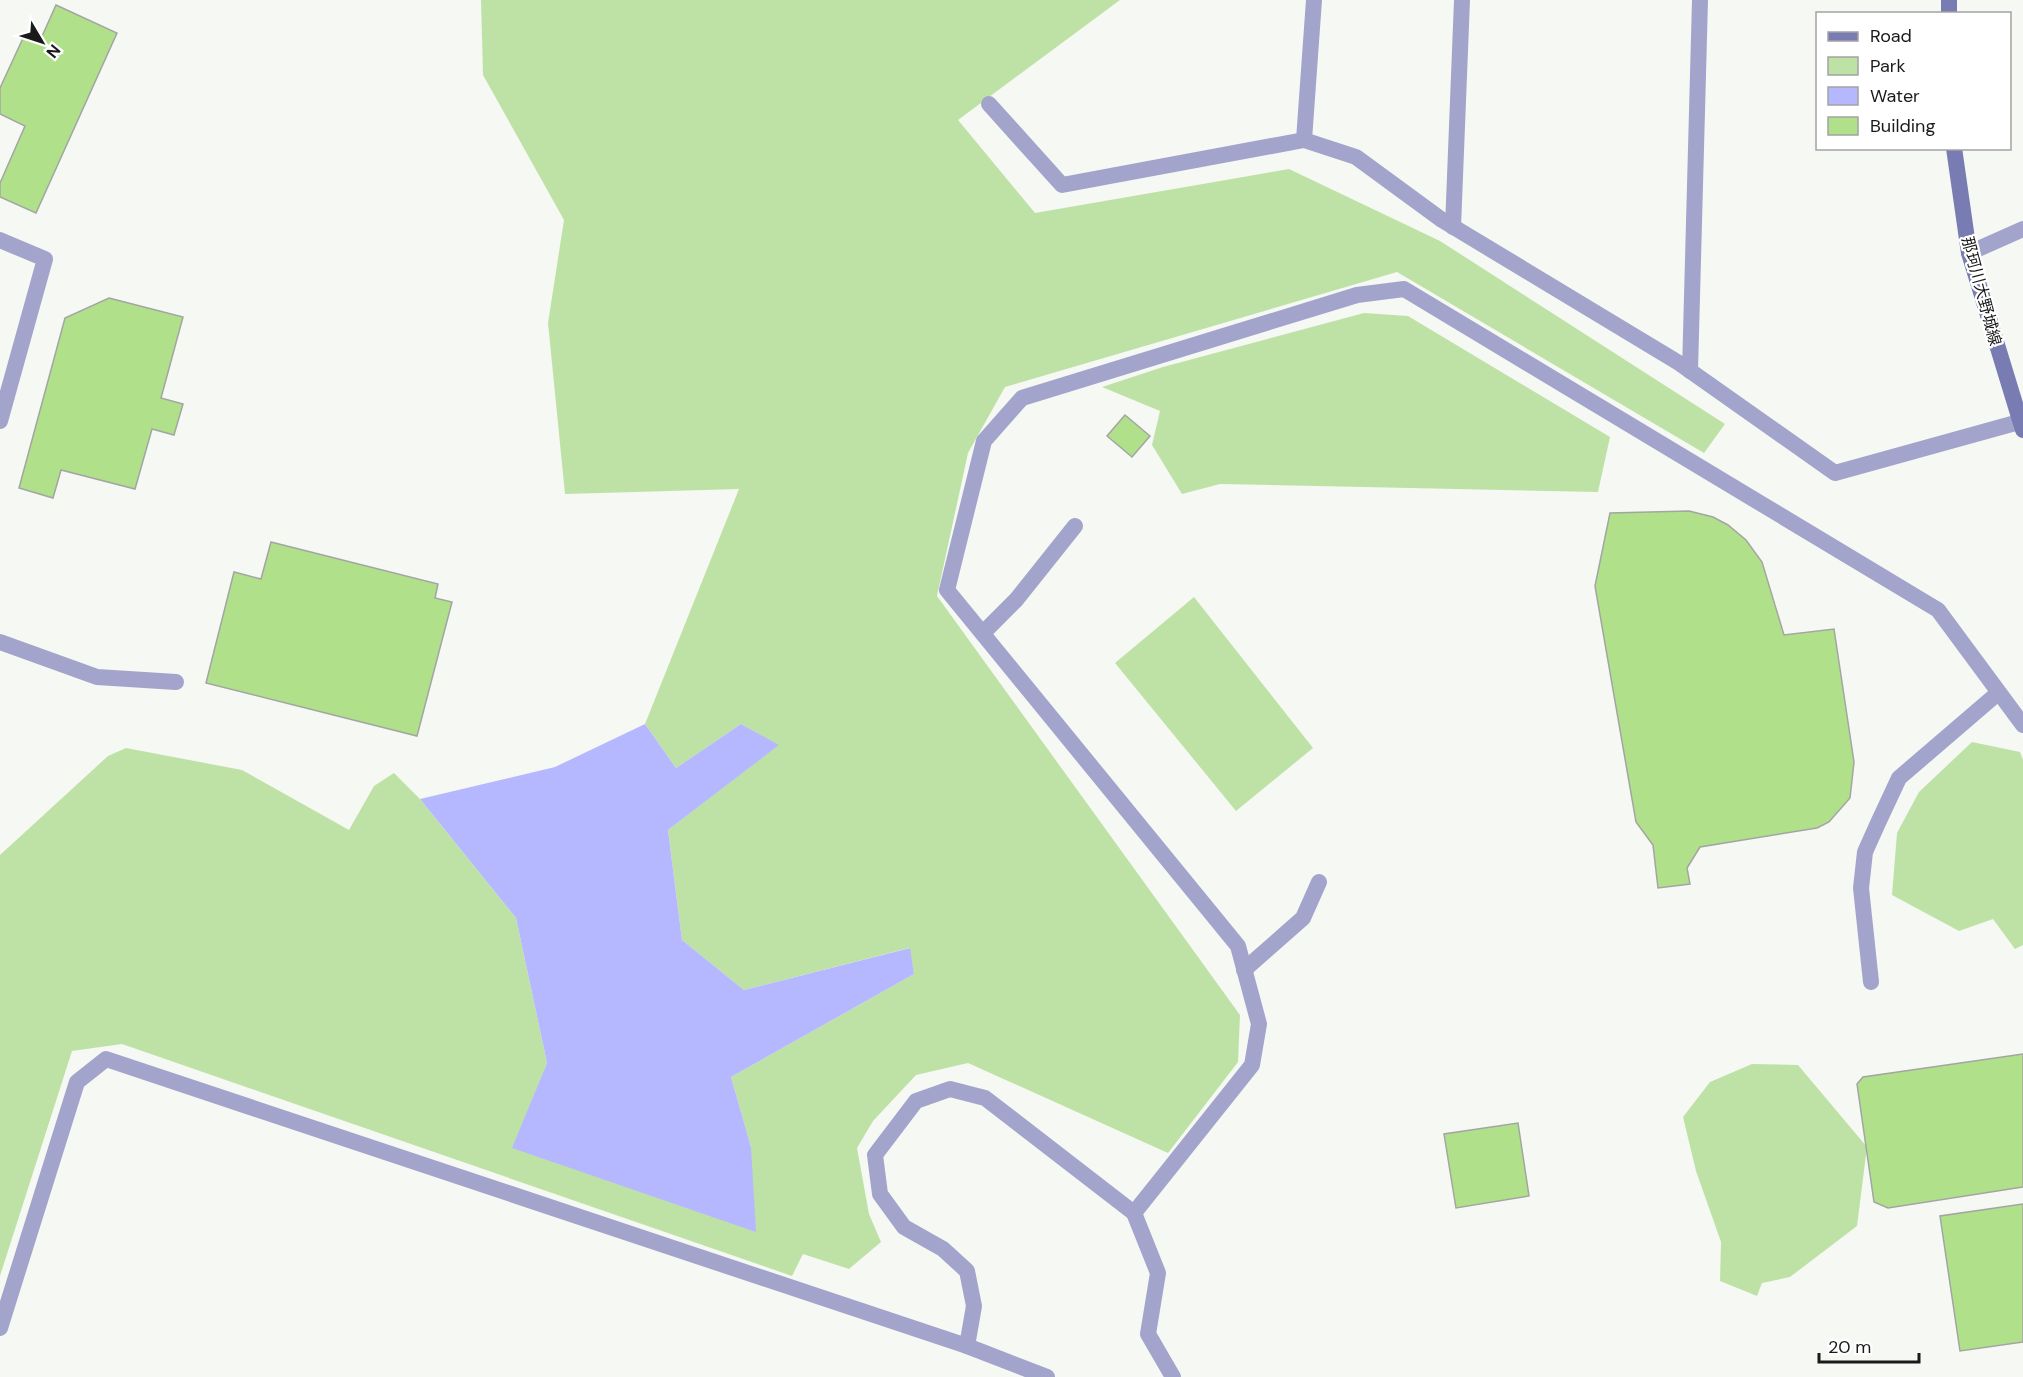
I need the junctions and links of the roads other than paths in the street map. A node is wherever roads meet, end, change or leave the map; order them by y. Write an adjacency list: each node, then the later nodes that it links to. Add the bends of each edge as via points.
1 (1314, 0): 5 (street)
2 (1462, 0): 7 (street)
3 (1700, 0): 11 (street)
4 (989, 104): 5 (street, via 1062,185)
5 (1304, 140): 7 (street, via 1356,157)
6 (1954, 150): 10 (main road, 那珂川大野城線)
7 (1453, 227): 11 (street)
8 (2023, 229): 10 (street)
9 (0, 240): 12 (street, via 45,259)
10 (1968, 253): 13 (main road, 那珂川大野城線)
11 (1690, 371): 13 (street, via 1835,473)
12 (0, 421)
13 (2021, 426)
14 (1075, 526): 15 (street, via 1016,600)
15 (983, 633): 18 (street, via 947,590 984,441 1022,399 1357,295 1404,289 1938,610); 21 (street, via 1238,946)
16 (0, 642): 17 (street, via 97,677)
17 (176, 682)
18 (1998, 693): 19 (street); 22 (street, via 1899,778 1865,852 1861,888)
19 (2023, 725)
20 (1319, 882): 21 (street, via 1303,918)
21 (1244, 970): 23 (street, via 1259,1024 1252,1065)
22 (1871, 982)
23 (1134, 1213): 25 (street, via 985,1098 950,1089 916,1101 875,1155 880,1194 904,1227 943,1249 967,1271 974,1306); 27 (street, via 1158,1273 1148,1334)
24 (0, 1329): 25 (street, via 77,1082 106,1059)
25 (967, 1346): 26 (street)
26 (1047, 1377)
27 (1173, 1377)

